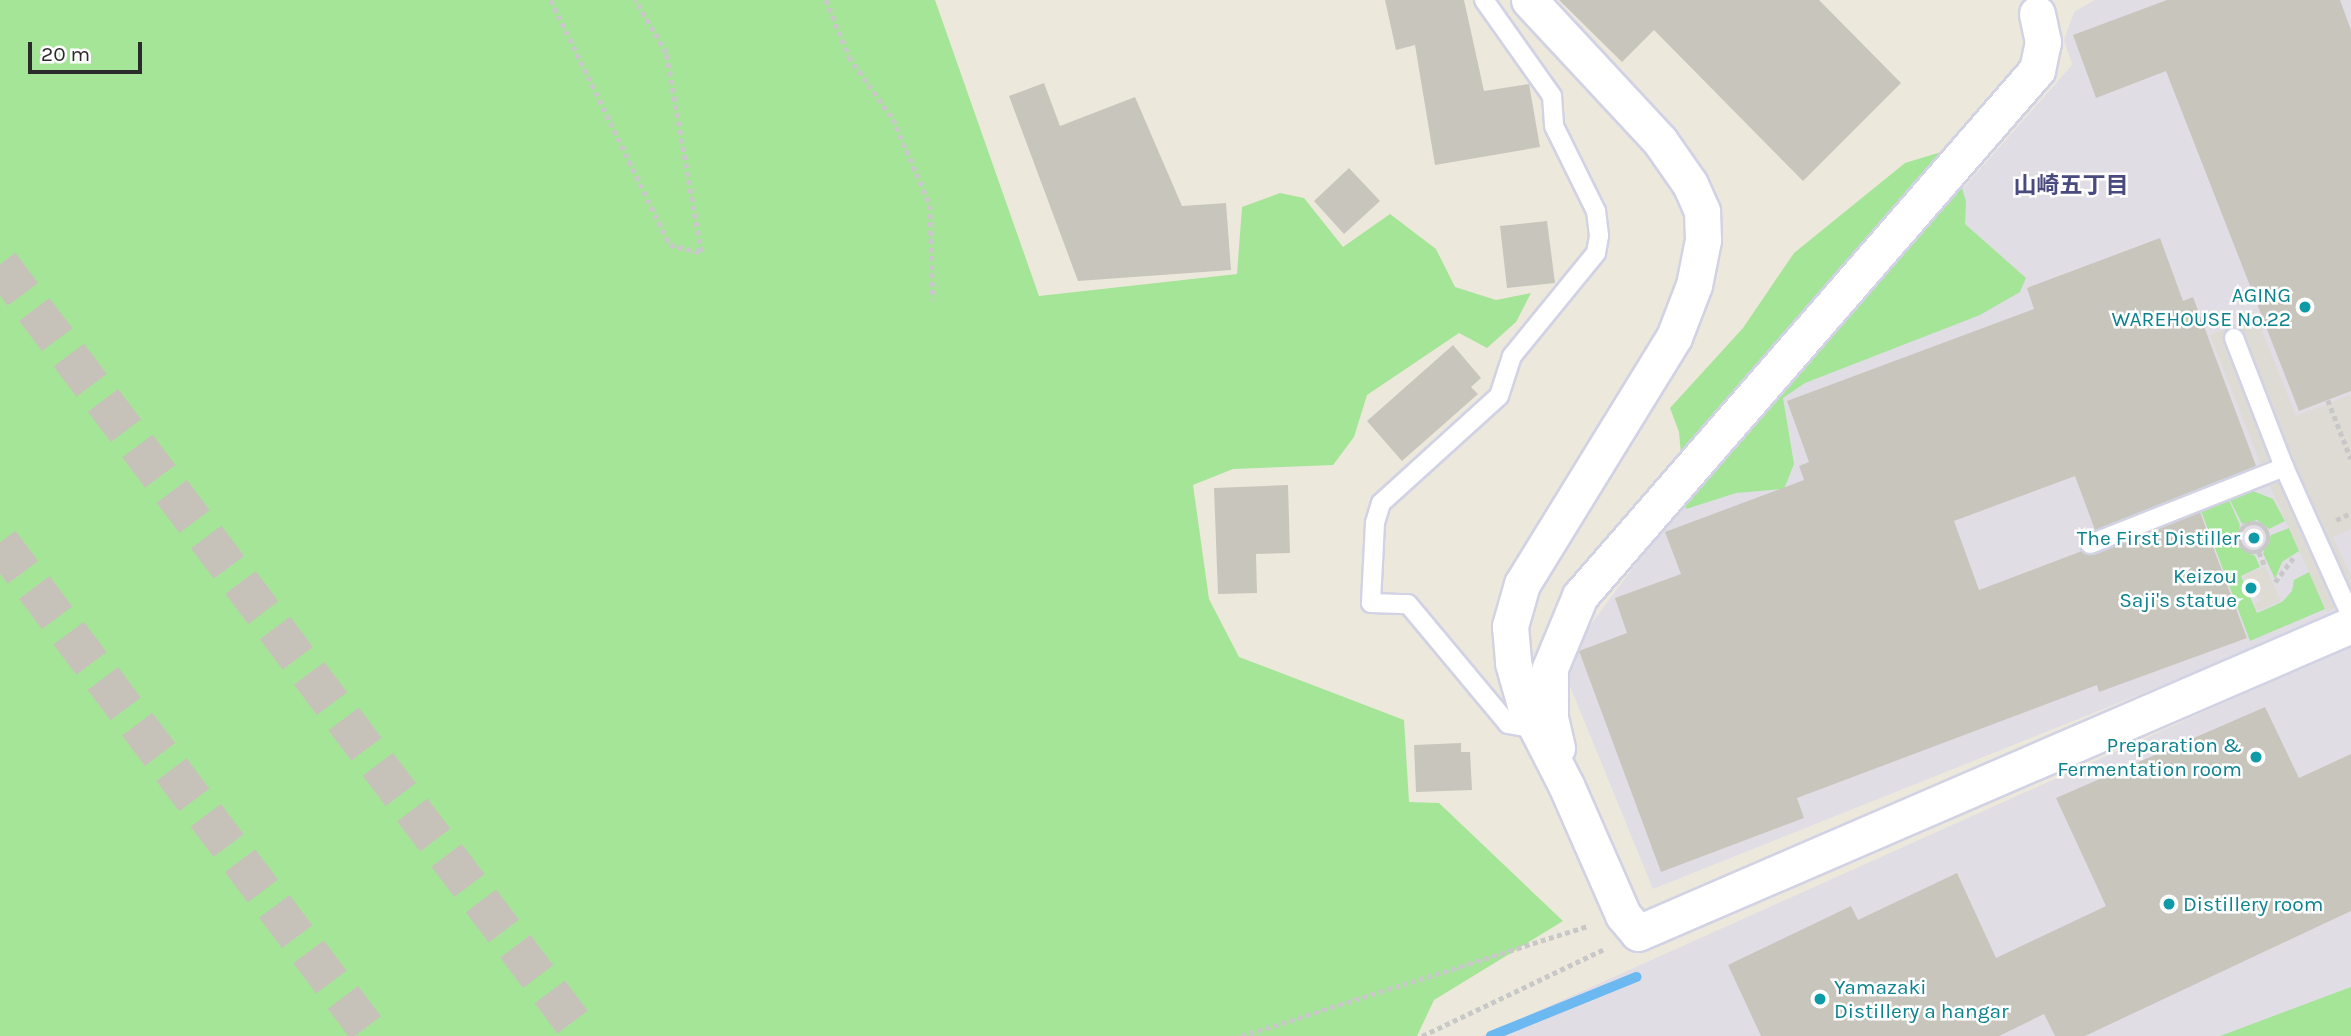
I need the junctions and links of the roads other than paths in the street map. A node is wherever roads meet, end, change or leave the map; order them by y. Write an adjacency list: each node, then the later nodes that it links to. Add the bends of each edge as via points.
1 (1483, 0): 9 (lane, via 1552,96 1553,126 1595,211 1596,253 1513,356 1499,396 1381,503 1375,523 1371,603 1408,604 1508,724)
2 (1529, 0): 9 (street, via 1660,141 1702,211 1703,240 1694,285 1674,337 1522,584 1510,626 1513,663)
3 (2032, 7): 10 (street, via 2043,42 2037,70 1580,596 1550,667 1550,718)
4 (2234, 338): 5 (lane)
5 (2284, 467): 6 (lane); 7 (lane)
6 (2090, 544)
7 (2351, 616)
8 (2351, 625): 10 (street, via 1630,924)
9 (1537, 729): 10 (street)
10 (1566, 785)

